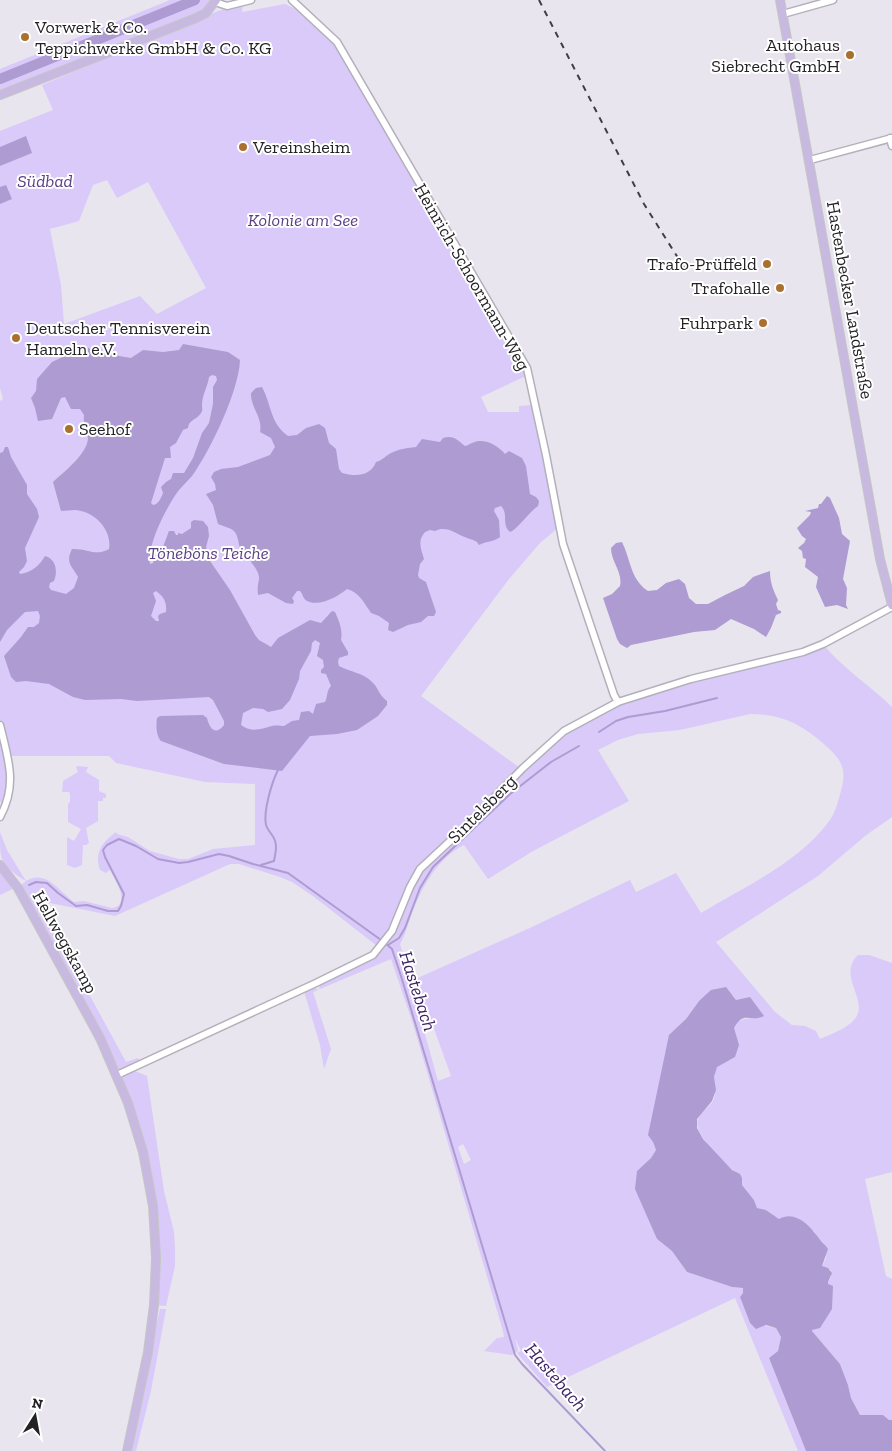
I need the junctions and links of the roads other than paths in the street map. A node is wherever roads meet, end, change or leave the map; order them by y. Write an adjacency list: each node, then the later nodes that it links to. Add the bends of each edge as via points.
1 (250, 0): 5 (street, via 227,6)
2 (292, 0): 12 (street, Heinrich-Schoormann-Weg, via 337,42 527,368 562,544)
3 (780, 0): 6 (main road, Hastenbecker Landstraße)
4 (833, 0): 6 (street)
5 (216, 1): 7 (main road, via 206,13 196,18)
6 (783, 14): 10 (main road, Hastenbecker Landstraße)
7 (0, 94)
8 (891, 138): 9 (street); 10 (street)
9 (892, 146)
10 (810, 160): 11 (main road, Hastenbecker Landstraße, via 880,559)
11 (892, 606): 12 (street, Sintelsberg, via 846,634 803,652 691,679)
12 (618, 702): 16 (street, Sintelsberg, via 564,731 420,869 392,931 373,954)
13 (0, 725): 14 (street, via 11,780 9,797)
14 (0, 817)
15 (0, 865): 16 (main road, Hellwegskamp, via 18,888)
16 (117, 1075): 17 (main road, Hellwegskamp, via 143,1152 153,1206 156,1258 148,1352)
17 (127, 1451)

